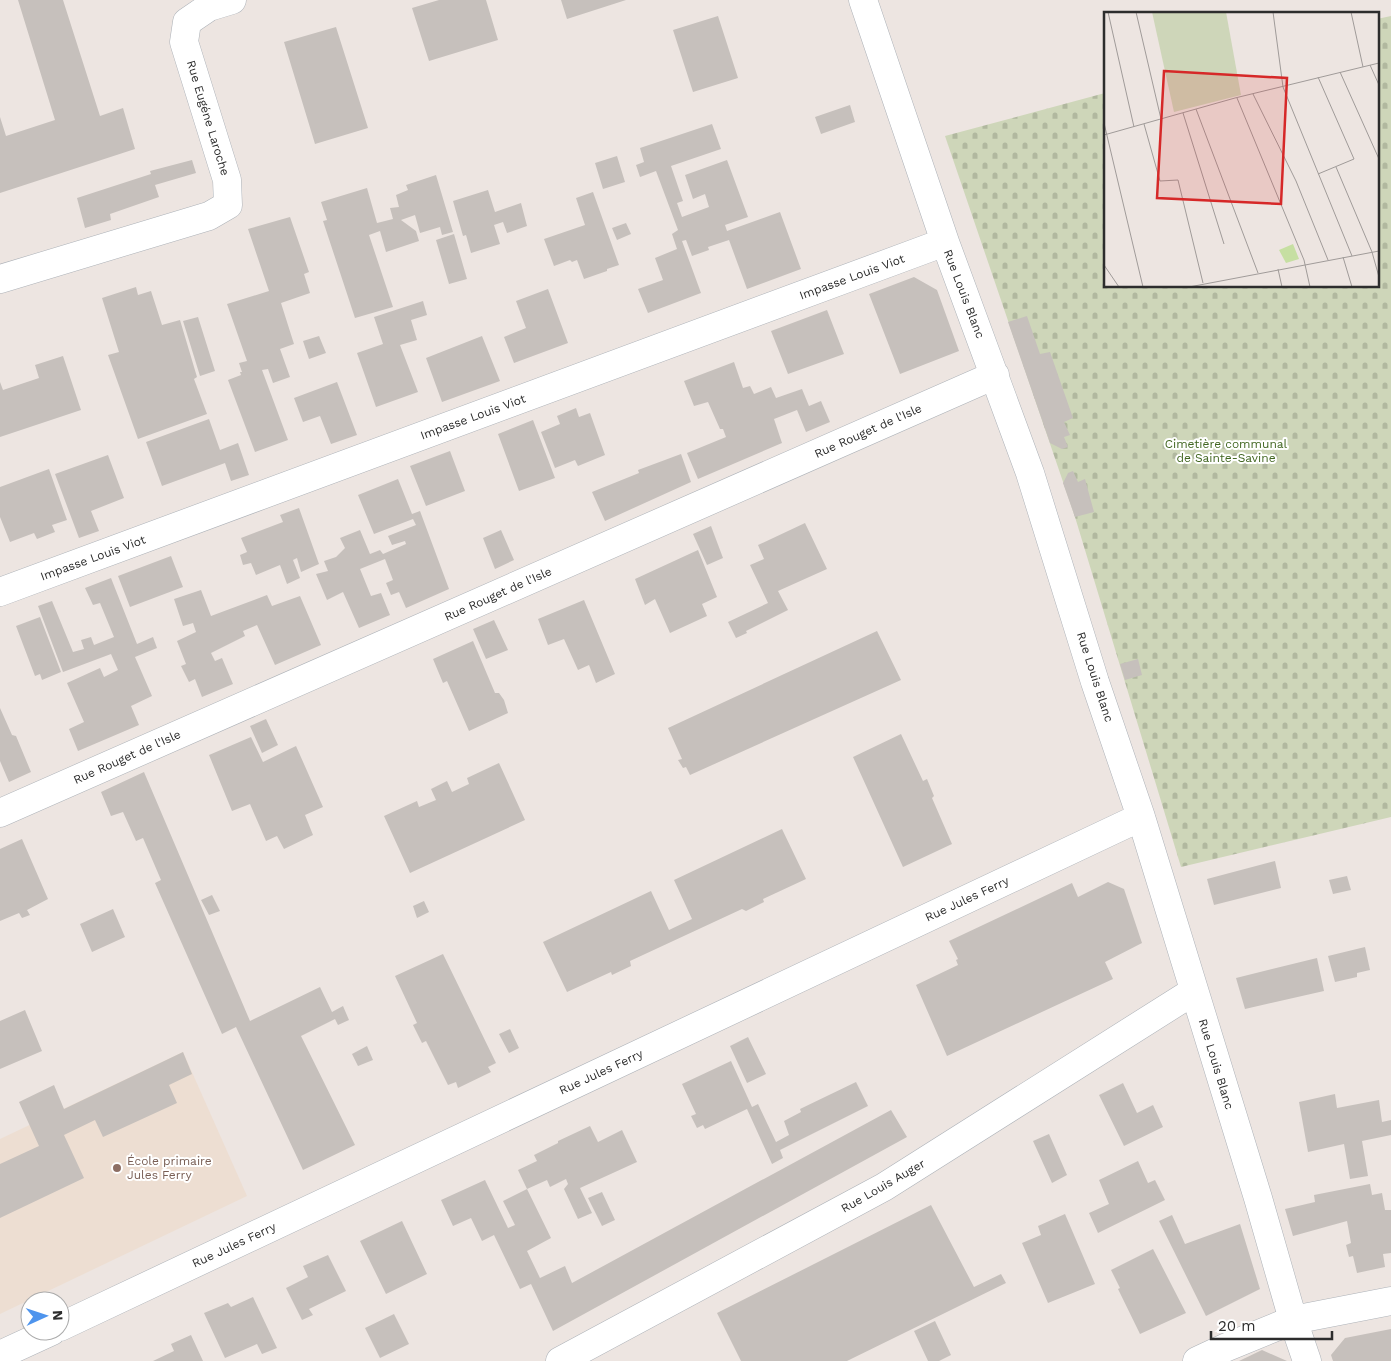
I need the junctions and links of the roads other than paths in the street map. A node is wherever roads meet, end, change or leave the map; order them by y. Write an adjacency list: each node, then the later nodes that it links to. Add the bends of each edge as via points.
1 (232, 0): 4 (street, Rue Eugéne Laroche, via 208,8 187,22 184,42 227,180 228,205 209,216)
2 (863, 0): 3 (street, Rue Louis Blanc)
3 (945, 242): 5 (street, Rue Louis Blanc); 6 (street, Impasse Louis Viot)
4 (0, 279)
5 (995, 375): 7 (street, Rue Rouget de l'Isle); 8 (street, Rue Louis Blanc)
6 (0, 592)
7 (0, 813)
8 (1142, 817): 9 (street, Rue Louis Blanc); 12 (street, Rue Jules Ferry)
9 (1194, 991): 11 (street, Rue Louis Blanc); 15 (street, Rue Louis Auger, via 884,1188)
10 (1391, 1301): 11 (street)
11 (1293, 1320): 16 (street); 17 (street, Rue Louis Blanc)
12 (70, 1322)
13 (30, 1341): 14 (street)
14 (0, 1355)
15 (560, 1361)
16 (1197, 1361)
17 (1307, 1361)

